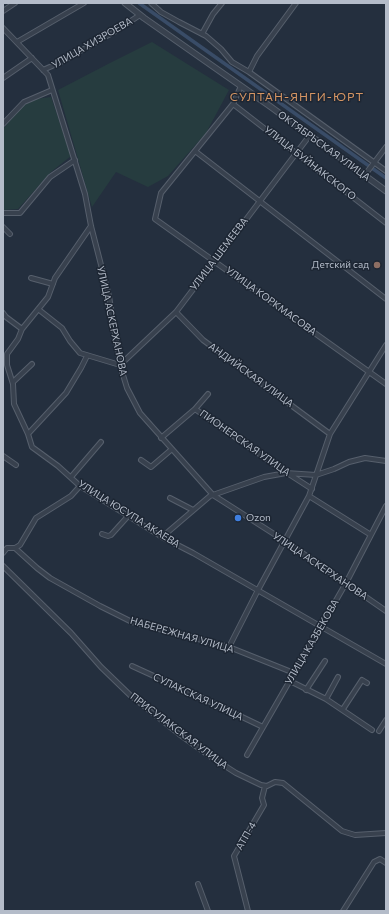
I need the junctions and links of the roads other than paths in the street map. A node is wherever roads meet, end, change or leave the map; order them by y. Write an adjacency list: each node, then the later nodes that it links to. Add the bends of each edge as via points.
1 (15, 3): 7 (street)
2 (84, 3): 11 (street)
3 (125, 3): 8 (street, ОКТЯБРЬСКАЯ УЛИЦА)
4 (222, 3): 10 (street)
5 (296, 3): 14 (street, via 257,56)
6 (154, 4): 10 (street, via 161,12)
7 (3, 11)
8 (140, 15): 13 (street, УЛИЦА ХИЗРОЕВА); 16 (street, ОКТЯБРЬСКАЯ УЛИЦА)
9 (3, 28): 11 (street, УЛИЦА АСКЕРХАНОВА)
10 (202, 34): 14 (street, via 232,62)
11 (17, 42): 12 (street, УЛИЦА АСКЕРХАНОВА)
12 (32, 58): 13 (street, УЛИЦА АСКЕРХАНОВА); 15 (street)
13 (44, 70): 17 (street, УЛИЦА АСКЕРХАНОВА)
14 (249, 72): 25 (street)
15 (3, 78)
16 (241, 86): 18 (street); 20 (street, ОКТЯБРЬСКАЯ УЛИЦА)
17 (52, 90): 19 (street, via 24,102); 24 (street, УЛИЦА АСКЕРХАНОВА)
18 (233, 104): 22 (street); 23 (street, УЛИЦА БУЙНАКСКОГО)
19 (3, 124)
20 (310, 135): 23 (street, УЛИЦА ШЕМЕЕВА); 27 (street, ОКТЯБРЬСКАЯ УЛИЦА)
21 (386, 147): 25 (street)
22 (195, 151): 29 (street); 35 (street, УЛИЦА КОРКМАСОВА, via 161,192 155,219)
23 (297, 152): 29 (street, УЛИЦА ШЕМЕЕВА); 31 (street, УЛИЦА БУЙНАКСКОГО)
24 (75, 160): 30 (street, via 50,177 20,213); 32 (street, УЛИЦА АСКЕРХАНОВА)
25 (374, 162): 26 (street); 27 (street)
26 (386, 171)
27 (364, 176): 28 (street, ОКТЯБРЬСКАЯ УЛИЦА)
28 (386, 191)
29 (259, 202): 35 (street, УЛИЦА ШЕМЕЕВА); 38 (street)
30 (3, 213)
31 (386, 223)
32 (91, 226): 37 (street, УЛИЦА ЮСУПА АКАЕВА, via 55,278); 46 (street, УЛИЦА АСКЕРХАНОВА, via 109,296)
33 (3, 227): 34 (street)
34 (10, 234)
35 (214, 260): 40 (street, УЛИЦА ШЕМЕЕВА); 47 (street, УЛИЦА КОРКМАСОВА)
36 (31, 278): 37 (street)
37 (54, 284): 39 (street, УЛИЦА ЮСУПА АКАЕВА)
38 (386, 299)
39 (38, 309): 42 (street, УЛИЦА ЮСУПА АКАЕВА); 44 (street, via 62,328 76,349)
40 (176, 312): 46 (street, УЛИЦА ШЕМЕЕВА); 53 (street, АНДИЙСКАЯ УЛИЦА, via 203,340)
41 (3, 313): 42 (street)
42 (22, 329): 48 (street, УЛИЦА ЮСУПА АКАЕВА, via 8,354 7,365)
43 (386, 345): 47 (street)
44 (87, 356): 46 (street); 52 (street, via 66,393)
45 (32, 364): 48 (street)
46 (120, 365): 54 (street, УЛИЦА АСКЕРХАНОВА, via 127,388 140,413)
47 (368, 371): 49 (street, УЛИЦА КОРКМАСОВА); 53 (street)
48 (13, 382): 52 (street, УЛИЦА ЮСУПА АКАЕВА, via 14,404)
49 (386, 384)
50 (208, 394): 51 (street)
51 (195, 408): 54 (street, ПИОНЕРСКАЯ УЛИЦА); 61 (street, ПИОНЕРСКАЯ УЛИЦА)
52 (28, 434): 63 (street, УЛИЦА ЮСУПА АКАЕВА, via 32,447)
53 (330, 434): 62 (street)
54 (161, 438): 56 (street, УЛИЦА АСКЕРХАНОВА)
55 (101, 442): 63 (street)
56 (172, 449): 58 (street, via 151,467); 66 (street, УЛИЦА АСКЕРХАНОВА)
57 (3, 456): 60 (street)
58 (141, 460)
59 (386, 461): 62 (street, via 365,458)
60 (16, 465)
61 (286, 473): 62 (street); 65 (street, ПИОНЕРСКАЯ УЛИЦА); 66 (street, via 264,477)
62 (316, 475): 65 (street)
63 (71, 477): 64 (street, УЛИЦА ЮСУПА АКАЕВА)
64 (80, 486): 71 (street, УЛИЦА ЮСУПА АКАЕВА); 76 (street, via 71,496 36,518 25,538)
65 (312, 489): 67 (street)
66 (213, 495): 70 (street); 75 (street, УЛИЦА АСКЕРХАНОВА)
67 (309, 496): 73 (street); 75 (street)
68 (170, 498): 70 (street)
69 (386, 506): 73 (street, УЛИЦА КАЗБЕКОВА)
70 (193, 510): 74 (street)
71 (129, 515): 72 (street, via 111,535); 74 (street, УЛИЦА ЮСУПА АКАЕВА)
72 (102, 534)
73 (371, 535): 79 (street, УЛИЦА КАЗБЕКОВА)
74 (162, 537): 80 (street, УЛИЦА ЮСУПА АКАЕВА)
75 (285, 542): 79 (street, УЛИЦА АСКЕРХАНОВА); 80 (street)
76 (15, 548): 77 (street, via 7,548); 83 (street, НАБЕРЕЖНАЯ УЛИЦА, via 50,578 132,622)
77 (3, 553)
78 (3, 566): 99 (street, ПРИСУЛАКСКАЯ УЛИЦА, via 131,696 211,757 236,773)
79 (346, 583): 81 (street, УЛИЦА АСКЕРХАНОВА); 82 (street, УЛИЦА КАЗБЕКОВА)
80 (258, 590): 82 (street, УЛИЦА ЮСУПА АКАЕВА); 83 (street)
81 (386, 611)
82 (321, 627): 85 (street, УЛИЦА ЮСУПА АКАЕВА); 87 (street, УЛИЦА КАЗБЕКОВА)
83 (229, 647): 87 (street, НАБЕРЕЖНАЯ УЛИЦА)
84 (325, 661): 91 (street)
85 (386, 664)
86 (132, 666): 95 (street, СУЛАКСКАЯ УЛИЦА)
87 (294, 673): 89 (street, УЛИЦА КАЗБЕКОВА)
88 (338, 677): 92 (street)
89 (290, 681): 91 (street); 95 (street, УЛИЦА КАЗБЕКОВА)
90 (368, 683): 93 (street, via 362,680)
91 (306, 690): 92 (street)
92 (326, 699): 93 (street)
93 (343, 709): 96 (street)
94 (386, 720): 97 (street)
95 (263, 727): 98 (street, УЛИЦА КАЗБЕКОВА)
96 (372, 730)
97 (379, 732)
98 (246, 755)
99 (265, 786): 100 (street, via 275,782 283,783 334,826 349,834); 104 (street, АТП-4, via 262,798 264,805 234,856)
100 (386, 833)
101 (386, 863): 105 (street, via 380,859 374,862)
102 (198, 884): 103 (street)
103 (208, 911)
104 (248, 911)
105 (343, 911)

